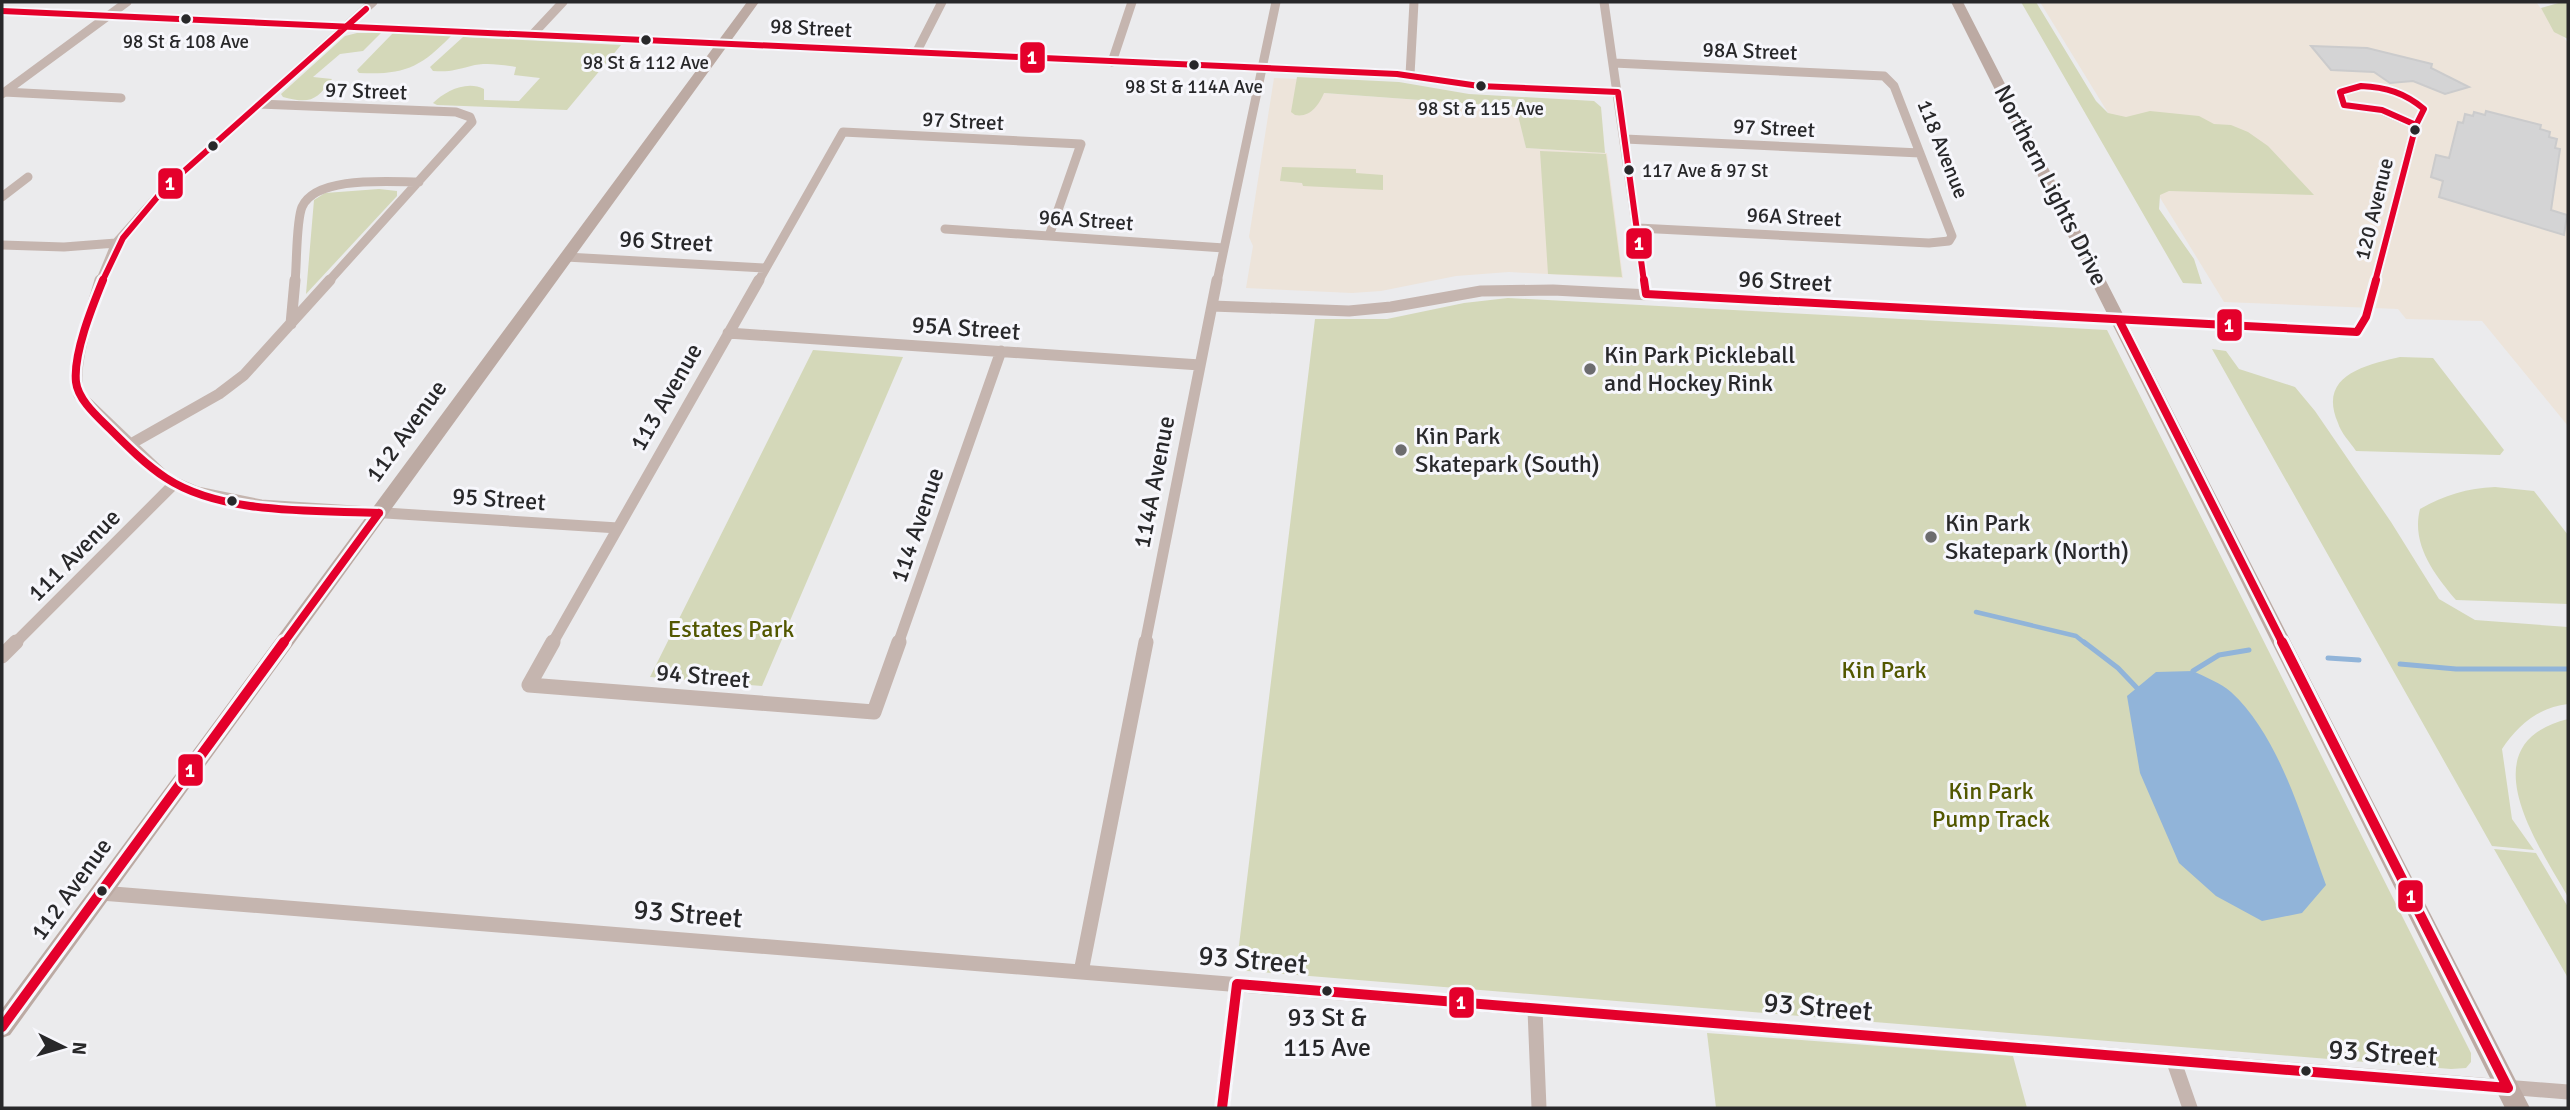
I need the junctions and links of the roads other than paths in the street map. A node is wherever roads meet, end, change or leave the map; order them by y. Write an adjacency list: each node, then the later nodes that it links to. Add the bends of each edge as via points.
1 (127, 2): 13 (street)
2 (373, 2): 14 (street)
3 (563, 2): 15 (street)
4 (753, 2): 16 (main road, 112 Avenue)
5 (942, 2): 18 (street)
6 (1132, 2): 19 (street)
7 (1276, 2): 21 (street, 114A Avenue)
8 (1414, 2): 22 (street)
9 (1604, 2): 20 (street)
10 (1948, 2): 17 (main road, Northern Lights Drive)
11 (1957, 2): 17 (main road, Northern Lights Drive)
12 (2, 11): 13 (street, 98 Street)
13 (108, 15): 14 (street, 98 Street); 25 (street)
14 (346, 26): 15 (street, 98 Street); 27 (street)
15 (533, 34): 16 (street, 98 Street)
16 (723, 42): 18 (street, 98 Street); 42 (main road, 112 Avenue)
17 (1982, 49): 46 (main road, Northern Lights Drive)
18 (917, 51): 19 (street, 98 Street)
19 (1112, 62): 21 (street, 98 Street)
20 (1614, 62): 23 (street, 98A Street); 24 (street)
21 (1262, 68): 22 (street, 98 Street); 41 (street, 114A Avenue)
22 (1410, 75): 24 (street, 98 Street, via 1479,86)
23 (1884, 76): 31 (street, 118 Avenue, via 1894,86)
24 (1618, 92): 30 (street)
25 (3, 93): 26 (street)
26 (121, 98)
27 (259, 104): 33 (street, 97 Street, via 456,112 470,117 469,127); 39 (street, via 147,205)
28 (2344, 105): 49 (street, 120 Avenue, via 2375,107 2416,125 2366,317)
29 (843, 132): 37 (street, 97 Street, via 1081,144); 43 (street, 113 Avenue)
30 (1625, 139): 31 (street, 97 Street); 35 (street)
31 (1920, 153): 38 (street, 118 Avenue, via 1951,229)
32 (27, 177): 34 (street)
33 (419, 182): 47 (street); 47 (street, via 330,186 306,198)
34 (2, 197)
35 (1638, 228): 38 (street, 96A Street); 44 (street)
36 (945, 229): 37 (street, 96A Street)
37 (1049, 236): 41 (street, 96A Street)
38 (1949, 241)
39 (116, 243): 40 (street); 52 (street, via 100,281 75,385 87,404)
40 (2, 245)
41 (1224, 248): 45 (street, 114A Avenue)
42 (566, 257): 43 (street, 96 Street); 54 (main road, 112 Avenue)
43 (765, 268): 48 (street, 113 Avenue)
44 (1646, 295): 45 (street, 96 Street, via 1512,289 1349,311); 46 (street, 96 Street)
45 (1212, 306): 51 (street, 114A Avenue)
46 (2119, 320): 49 (street, 96 Street); 66 (main road, Northern Lights Drive)
47 (291, 324): 52 (street, via 244,375 219,394)
48 (728, 332): 50 (street, 95A Street); 55 (street, 113 Avenue)
49 (2357, 332)
50 (1001, 351): 51 (street, 95A Street); 58 (street, 114 Avenue)
51 (1200, 365): 60 (street, 114A Avenue)
52 (129, 445): 53 (street)
53 (175, 483): 54 (street, 95 Street, via 240,503); 56 (street, 111 Avenue)
54 (379, 513): 55 (street, 95 Street); 59 (main road, 112 Avenue)
55 (618, 528): 57 (street, 113 Avenue)
56 (2, 656)
57 (529, 685): 58 (street, 94 Street)
58 (874, 712)
59 (101, 893): 60 (street, 93 Street); 63 (main road, 112 Avenue)
60 (1081, 972): 61 (street, 93 Street)
61 (1237, 984): 62 (street, 93 Street); 67 (street)
62 (1535, 1010): 64 (street, 93 Street); 68 (street)
63 (2, 1027)
64 (2174, 1062): 66 (street, 93 Street); 69 (street)
65 (2568, 1092): 66 (street, 93 Street)
66 (2513, 1098)
67 (1222, 1108)
68 (1539, 1108)
69 (2190, 1108)

